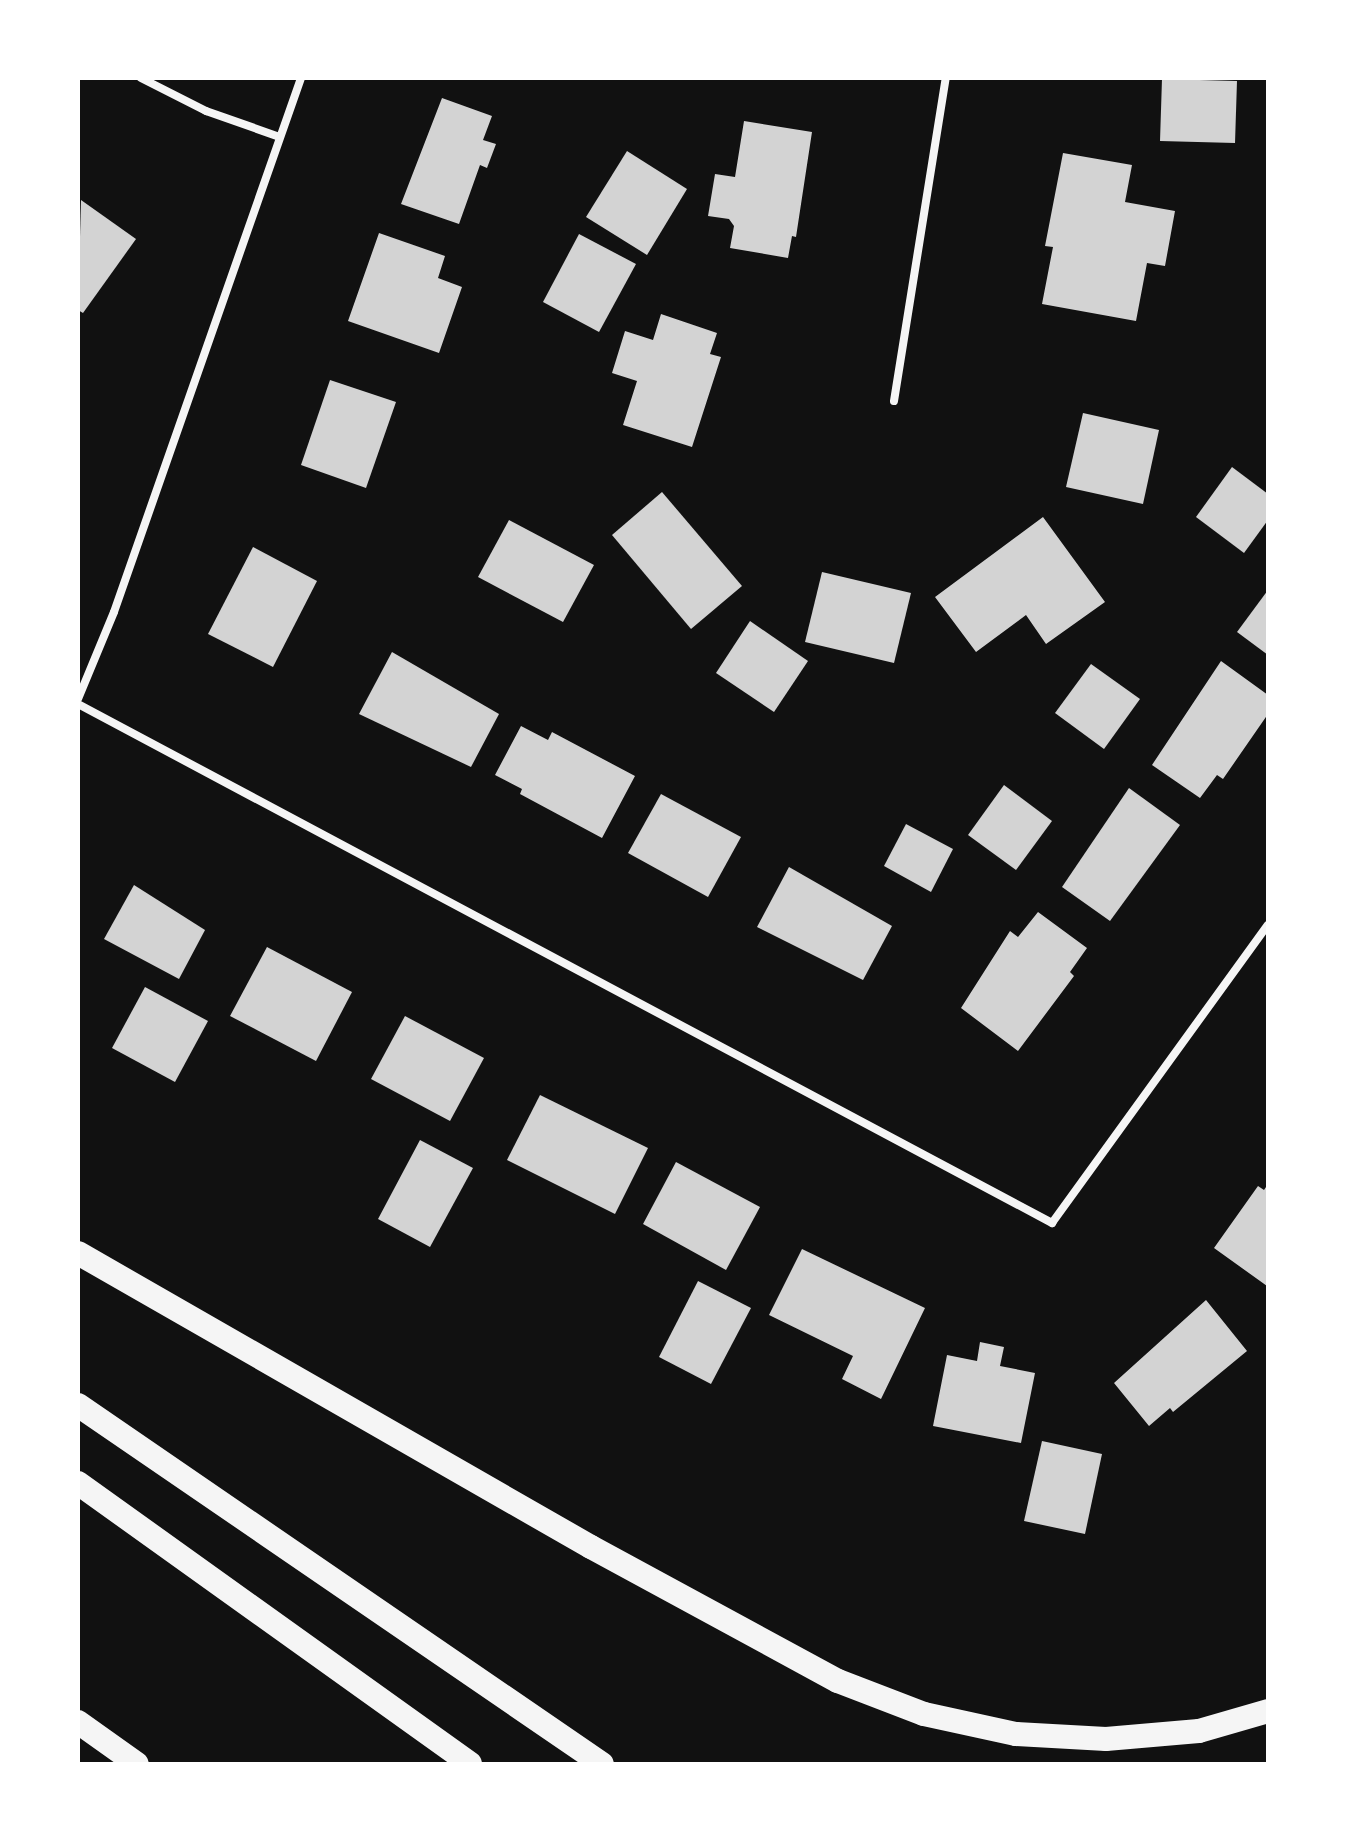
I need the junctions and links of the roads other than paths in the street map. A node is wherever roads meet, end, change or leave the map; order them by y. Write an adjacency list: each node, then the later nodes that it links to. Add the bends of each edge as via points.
1 (141, 78): 4 (street, via 206,111)
2 (301, 78): 4 (street)
3 (946, 78): 5 (street)
4 (280, 137): 6 (street)
5 (894, 401)
6 (78, 701): 7 (street, via 1052,1223)
7 (1268, 925)
8 (78, 1253): 11 (highway, via 605,1555 838,1681 924,1714 1016,1734 1106,1739 1199,1731)
9 (78, 1405): 15 (highway)
10 (78, 1483): 14 (highway)
11 (1268, 1711)
12 (78, 1722): 13 (highway)
13 (137, 1764)
14 (470, 1764)
15 (602, 1764)

